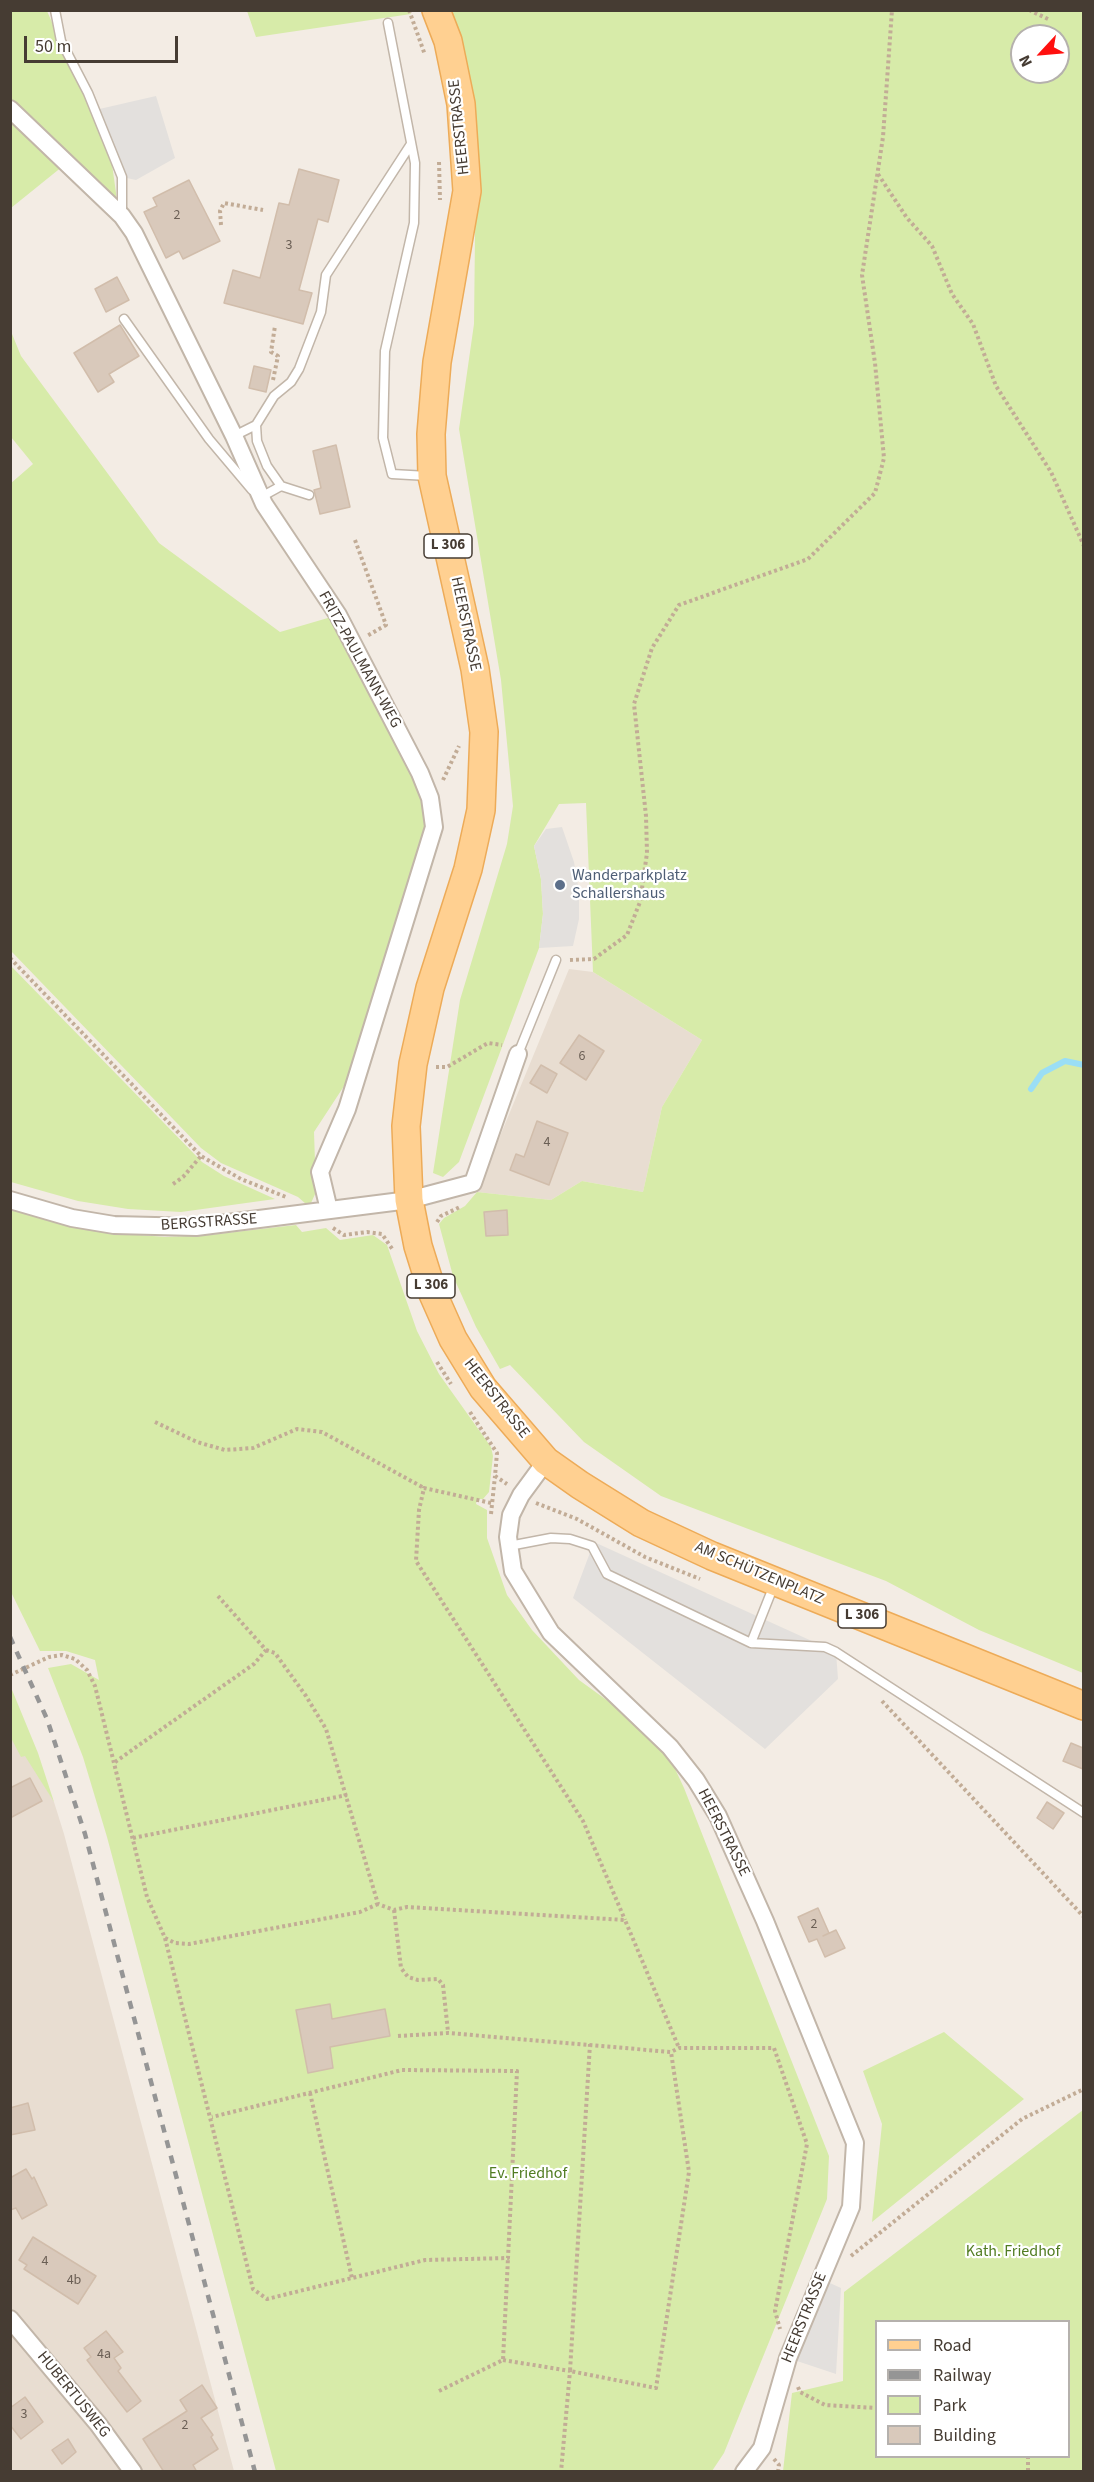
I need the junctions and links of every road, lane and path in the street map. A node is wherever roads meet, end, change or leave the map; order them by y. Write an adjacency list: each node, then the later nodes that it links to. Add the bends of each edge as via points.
1 (55, 10): 11 (lane, via 61,41 88,93 122,177)
2 (436, 10): 18 (main road, HEERSTRASSE / L 306, via 448,41 461,104 467,191 437,362 430,434)
3 (892, 10): 9 (path)
4 (1029, 10): 5 (path)
5 (1048, 20)
6 (388, 23): 8 (lane)
7 (10, 109): 11 (street, FRITZ-PAULMANN-WEG)
8 (411, 144): 15 (lane, via 326,274 321,312 299,369); 18 (lane, via 415,163 414,224 385,351 383,438 392,474)
9 (877, 173): 23 (path, via 907,218 932,246 952,294 973,324 996,386 1052,472); 26 (path, via 862,275 884,458 875,493 808,559 679,605 652,648 634,704 646,816 647,853 640,902 627,935 594,959)
10 (262, 210): 12 (path, via 224,202)
11 (122, 216): 17 (street, FRITZ-PAULMANN-WEG)
12 (221, 225)
13 (124, 319): 21 (lane, via 208,439)
14 (275, 326): 15 (path, via 271,352 278,356 273,372)
15 (274, 396): 16 (lane)
16 (256, 425): 17 (lane); 19 (lane, via 257,441)
17 (234, 436): 21 (street, FRITZ-PAULMANN-WEG)
18 (432, 476): 28 (main road, HEERSTRASSE / L 306, via 475,669 484,732 481,810 471,859 430,988)
19 (280, 486): 20 (lane); 21 (lane)
20 (309, 495)
21 (263, 500): 24 (street, FRITZ-PAULMANN-WEG, via 338,615)
22 (355, 540): 24 (path, via 386,625)
23 (1083, 546)
24 (353, 645): 34 (street, FRITZ-PAULMANN-WEG, via 420,773 430,798 434,827 347,1109 320,1172)
25 (10, 958): 29 (path)
26 (556, 960): 27 (lane)
27 (519, 1051): 28 (path, via 488,1043 447,1067); 30 (street)
28 (413, 1064): 33 (main road, HEERSTRASSE / L 306, via 406,1126)
29 (201, 1156): 31 (path); 35 (path, via 241,1179 302,1204)
30 (473, 1183): 33 (street); 36 (path, via 464,1205 441,1216 437,1223)
31 (173, 1184)
32 (10, 1200): 35 (street, BERGSTRASSE, via 72,1218 114,1225 196,1227)
33 (409, 1200): 34 (street, BERGSTRASSE); 38 (main road, HEERSTRASSE / L 306, via 430,1284 453,1339 483,1388)
34 (329, 1210): 35 (street, BERGSTRASSE)
35 (307, 1214)
36 (439, 1231)
37 (155, 1422): 39 (path, via 225,1450 253,1448 297,1429 322,1432)
38 (546, 1461): 41 (street, HEERSTRASSE, via 511,1515); 42 (main road, AM SCHÜTZENPLATZ / L 306, via 641,1523)
39 (424, 1488): 40 (path); 56 (path, via 418,1510 416,1561 583,1821)
40 (491, 1503)
41 (509, 1546): 44 (lane, via 550,1538 592,1546 607,1574); 68 (street, HEERSTRASSE, via 513,1571 551,1633 669,1747 696,1780 718,1816 765,1921 855,2143 851,2207)
42 (775, 1581): 44 (lane); 48 (main road, AM SCHÜTZENPLATZ / L 306)
43 (218, 1596): 45 (path)
44 (751, 1643): 51 (lane, via 825,1647 836,1652)
45 (266, 1650): 49 (path, via 254,1664); 50 (path, via 275,1653 326,1729)
46 (10, 1675): 49 (path, via 49,1657 75,1659 87,1670 95,1686)
47 (876, 1695): 55 (path)
48 (1083, 1706)
49 (115, 1762): 52 (path)
50 (347, 1795): 52 (path); 53 (path)
51 (1083, 1813)
52 (133, 1838): 57 (path, via 147,1897)
53 (378, 1904): 54 (path); 57 (path, via 360,1912 189,1944)
54 (394, 1910): 56 (path, via 407,1907); 58 (path, via 401,1968 408,1977 438,1979 443,1985)
55 (1083, 1917)
56 (625, 1920): 61 (path)
57 (165, 1938): 65 (path)
58 (448, 2033): 59 (path); 60 (path)
59 (399, 2036)
60 (590, 2044): 62 (path); 72 (path)
61 (679, 2048): 62 (path); 70 (path, via 774,2048 778,2058 807,2144 775,2311)
62 (671, 2052): 72 (path, via 689,2172 656,2388)
63 (1083, 2089): 68 (path, via 1022,2119)
64 (310, 2093): 65 (path); 66 (path, via 402,2070 517,2071); 67 (path)
65 (212, 2116): 67 (path, via 253,2289 267,2299)
66 (508, 2258): 67 (path, via 425,2260); 71 (path)
67 (352, 2278)
68 (821, 2279): 70 (street, HEERSTRASSE)
69 (10, 2319): 75 (street, HUBERTUSWEG)
70 (788, 2358): 74 (path, via 800,2392 825,2405); 77 (street, HEERSTRASSE, via 762,2448)
71 (503, 2361): 72 (path); 73 (path)
72 (570, 2371): 76 (path)
73 (439, 2391)
74 (875, 2408)
75 (133, 2472)
76 (561, 2472)
77 (744, 2472)

